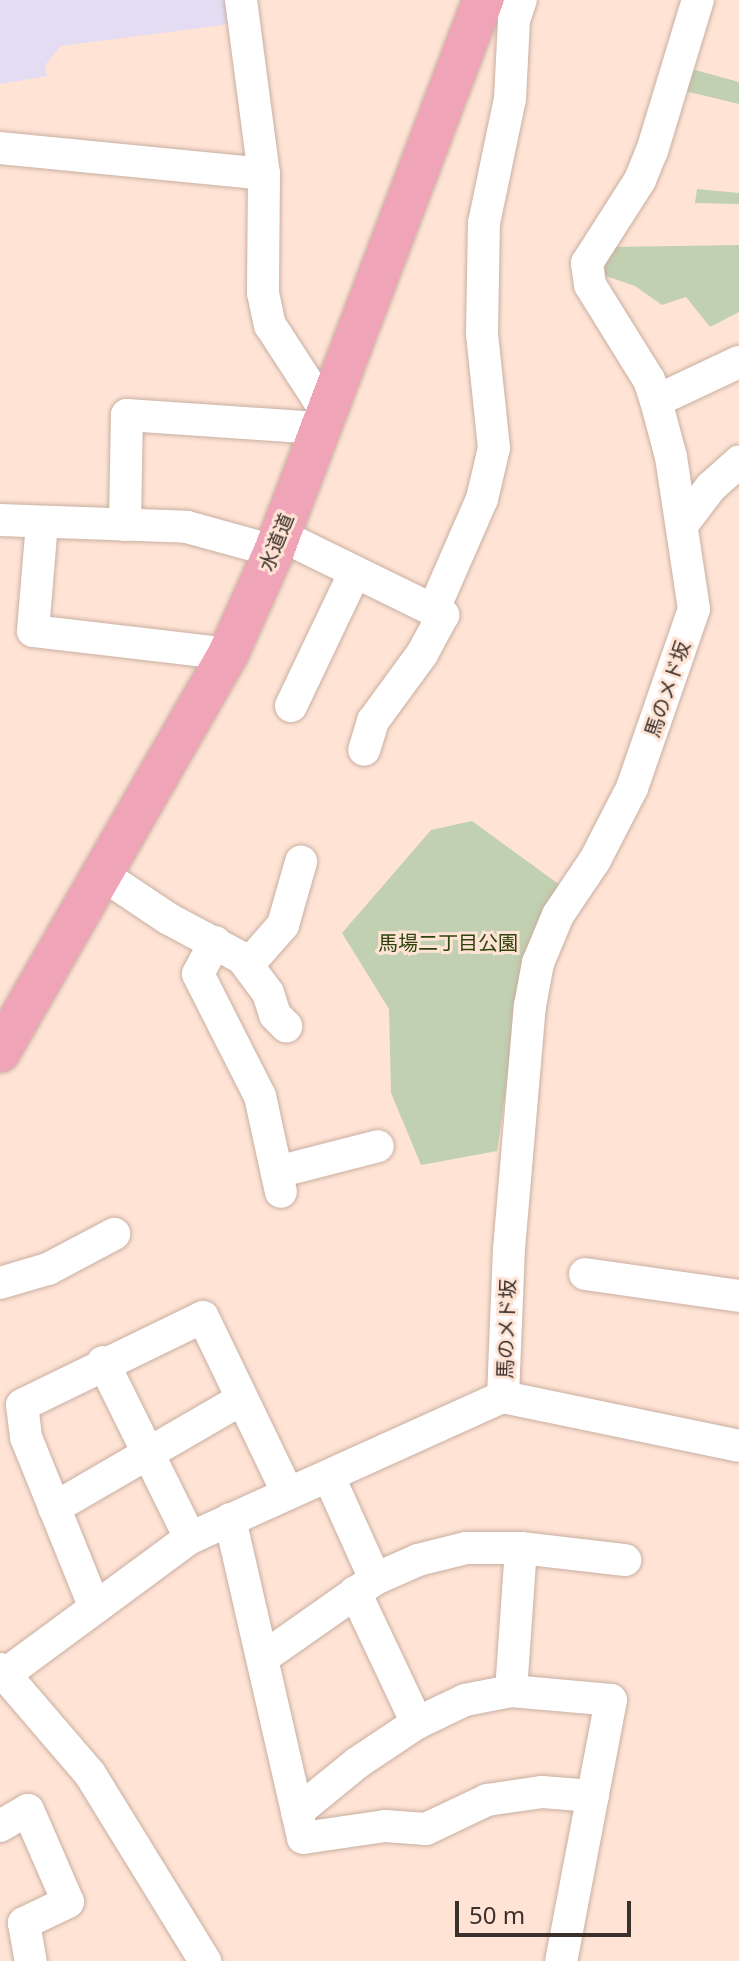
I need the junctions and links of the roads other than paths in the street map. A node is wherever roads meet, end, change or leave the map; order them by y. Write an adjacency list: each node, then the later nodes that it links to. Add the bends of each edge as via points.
1 (241, 0): 6 (street)
2 (483, 0): 9 (main road, 水道道)
3 (521, 0): 17 (street, via 514,20 510,99 484,223 482,334 494,448 482,499)
4 (698, 0): 8 (street, 馬のメド坂, via 640,180 587,263 590,285 649,380)
5 (0, 148): 6 (street)
6 (264, 174): 9 (street, via 263,293 270,325 318,399)
7 (739, 362): 8 (street)
8 (656, 401): 14 (street, 馬のメド坂)
9 (324, 418): 13 (street, via 304,427 127,415); 15 (main road, 水道道)
10 (739, 462): 14 (street)
11 (0, 520): 12 (street)
12 (42, 523): 13 (street); 18 (street, via 33,631)
13 (125, 525): 15 (street, via 187,527)
14 (682, 525): 33 (street, 馬のメド坂, via 694,609 672,679 632,788 595,860 558,915 538,963 509,1249)
15 (277, 543): 16 (street); 18 (main road, 水道道)
16 (355, 572): 17 (street); 19 (street)
17 (433, 611): 20 (street, via 443,615 373,721)
18 (228, 654): 22 (main road, 水道道)
19 (291, 706)
20 (364, 750)
21 (301, 862): 24 (street, via 283,925)
22 (103, 875): 23 (street); 26 (main road, 水道道)
23 (215, 942): 24 (street); 27 (street, via 198,974 260,1096 279,1182)
24 (248, 965): 25 (street)
25 (286, 1026)
26 (0, 1052)
27 (378, 1146)
28 (114, 1234): 30 (street, via 48,1269)
29 (585, 1274): 31 (street)
30 (0, 1283)
31 (739, 1296)
32 (103, 1362): 34 (street, via 203,1317); 36 (street); 39 (street, via 22,1405 26,1437)
33 (503, 1397): 35 (street); 37 (street)
34 (242, 1399): 36 (street); 38 (street)
35 (739, 1446)
36 (148, 1454): 39 (street); 41 (street)
37 (329, 1477): 38 (street); 44 (street)
38 (288, 1494): 40 (street)
39 (54, 1508): 45 (street)
40 (230, 1519): 41 (street); 46 (street)
41 (190, 1538): 45 (street)
42 (521, 1548): 43 (street); 44 (street, via 466,1548 418,1560); 48 (street)
43 (625, 1560)
44 (365, 1586): 46 (street); 49 (street)
45 (95, 1608): 47 (street)
46 (264, 1657): 51 (street)
47 (1, 1674): 54 (street, via 90,1774)
48 (511, 1691): 49 (street, via 465,1700); 50 (street, via 611,1700)
49 (417, 1723): 51 (street)
50 (593, 1796): 51 (street, via 542,1792 487,1800 426,1829 385,1826 303,1838); 55 (street)
51 (297, 1812)
52 (0, 1826): 53 (street, via 28,1810 68,1902 24,1923)
53 (31, 1961)
54 (205, 1961)
55 (561, 1961)

